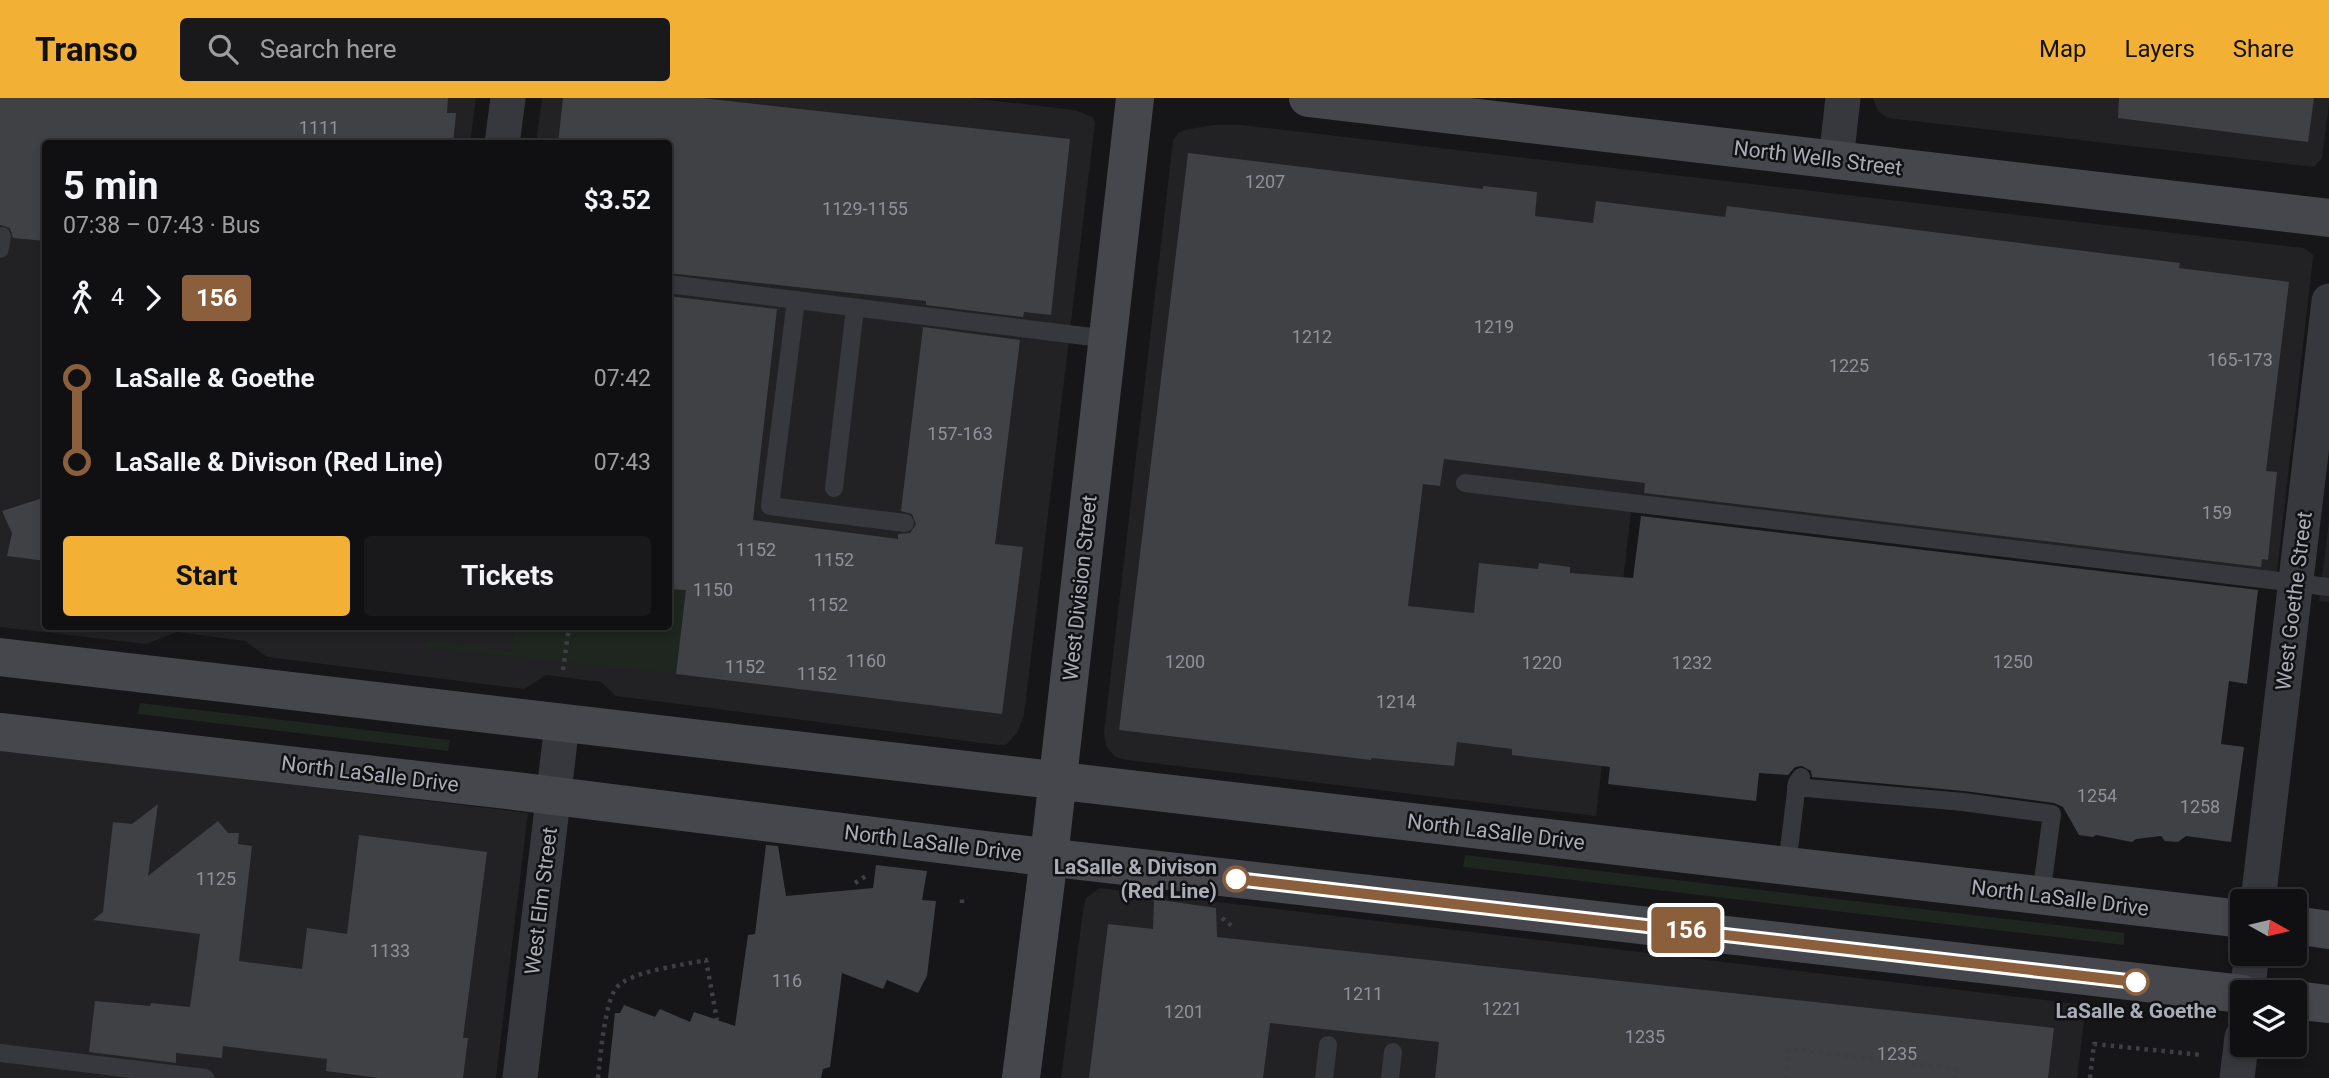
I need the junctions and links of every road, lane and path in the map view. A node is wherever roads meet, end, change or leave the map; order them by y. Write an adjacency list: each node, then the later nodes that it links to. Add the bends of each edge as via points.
1 (508, 98): 5 (street)
2 (1135, 98): 12 (main road, West Division Street)
3 (1308, 98): 6 (main road, North Wells Street)
4 (1843, 98): 6 (street)
5 (503, 140)
6 (1836, 160): 7 (main road, North Wells Street)
7 (2329, 218)
8 (672, 284): 9 (lane)
9 (796, 300): 11 (lane); 15 (lane, via 770,506)
10 (2329, 301): 16 (street, West Goethe Street)
11 (855, 307): 12 (lane); 14 (lane)
12 (1108, 339): 22 (main road, West Division Street)
13 (1465, 483): 16 (lane)
14 (834, 488)
15 (905, 523)
16 (2312, 584): 26 (street, West Goethe Street)
17 (568, 630): 19 (path)
18 (0, 657): 20 (main road, North LaSalle Drive)
19 (563, 670)
20 (562, 724): 22 (main road, North LaSalle Drive); 23 (street, West Elm Street)
21 (0, 732): 23 (main road, North LaSalle Drive)
22 (1058, 780): 24 (main road, West Division Street); 25 (main road, North LaSalle Drive)
23 (554, 796): 24 (main road, North LaSalle Drive); 42 (street, West Elm Street)
24 (1049, 857): 33 (main road, North LaSalle Drive); 44 (main road, West Division Street)
25 (1787, 866): 27 (main road, North LaSalle Drive); 27 (lane, via 1797,781 2052,814)
26 (2260, 889)
27 (2040, 896): 29 (main road, North LaSalle Drive)
28 (1216, 914): 30 (path)
29 (2230, 918)
30 (1233, 927)
31 (2307, 927): 32 (main road)
32 (2329, 930)
33 (2230, 994)
34 (2307, 1001): 35 (main road)
35 (2329, 1004)
36 (717, 1020): 43 (path, via 706,960 636,976 618,985 610,997)
37 (1328, 1045): 45 (lane)
38 (1393, 1052): 46 (lane)
39 (0, 1053): 41 (lane)
40 (2224, 1067): 49 (path, via 2094,1044)
41 (205, 1078)
42 (520, 1078)
43 (598, 1078)
44 (1021, 1078)
45 (1324, 1078)
46 (1390, 1078)
47 (1786, 1078): 48 (path, via 1789,1049 1956,1069)
48 (1955, 1078)
49 (2090, 1078)

